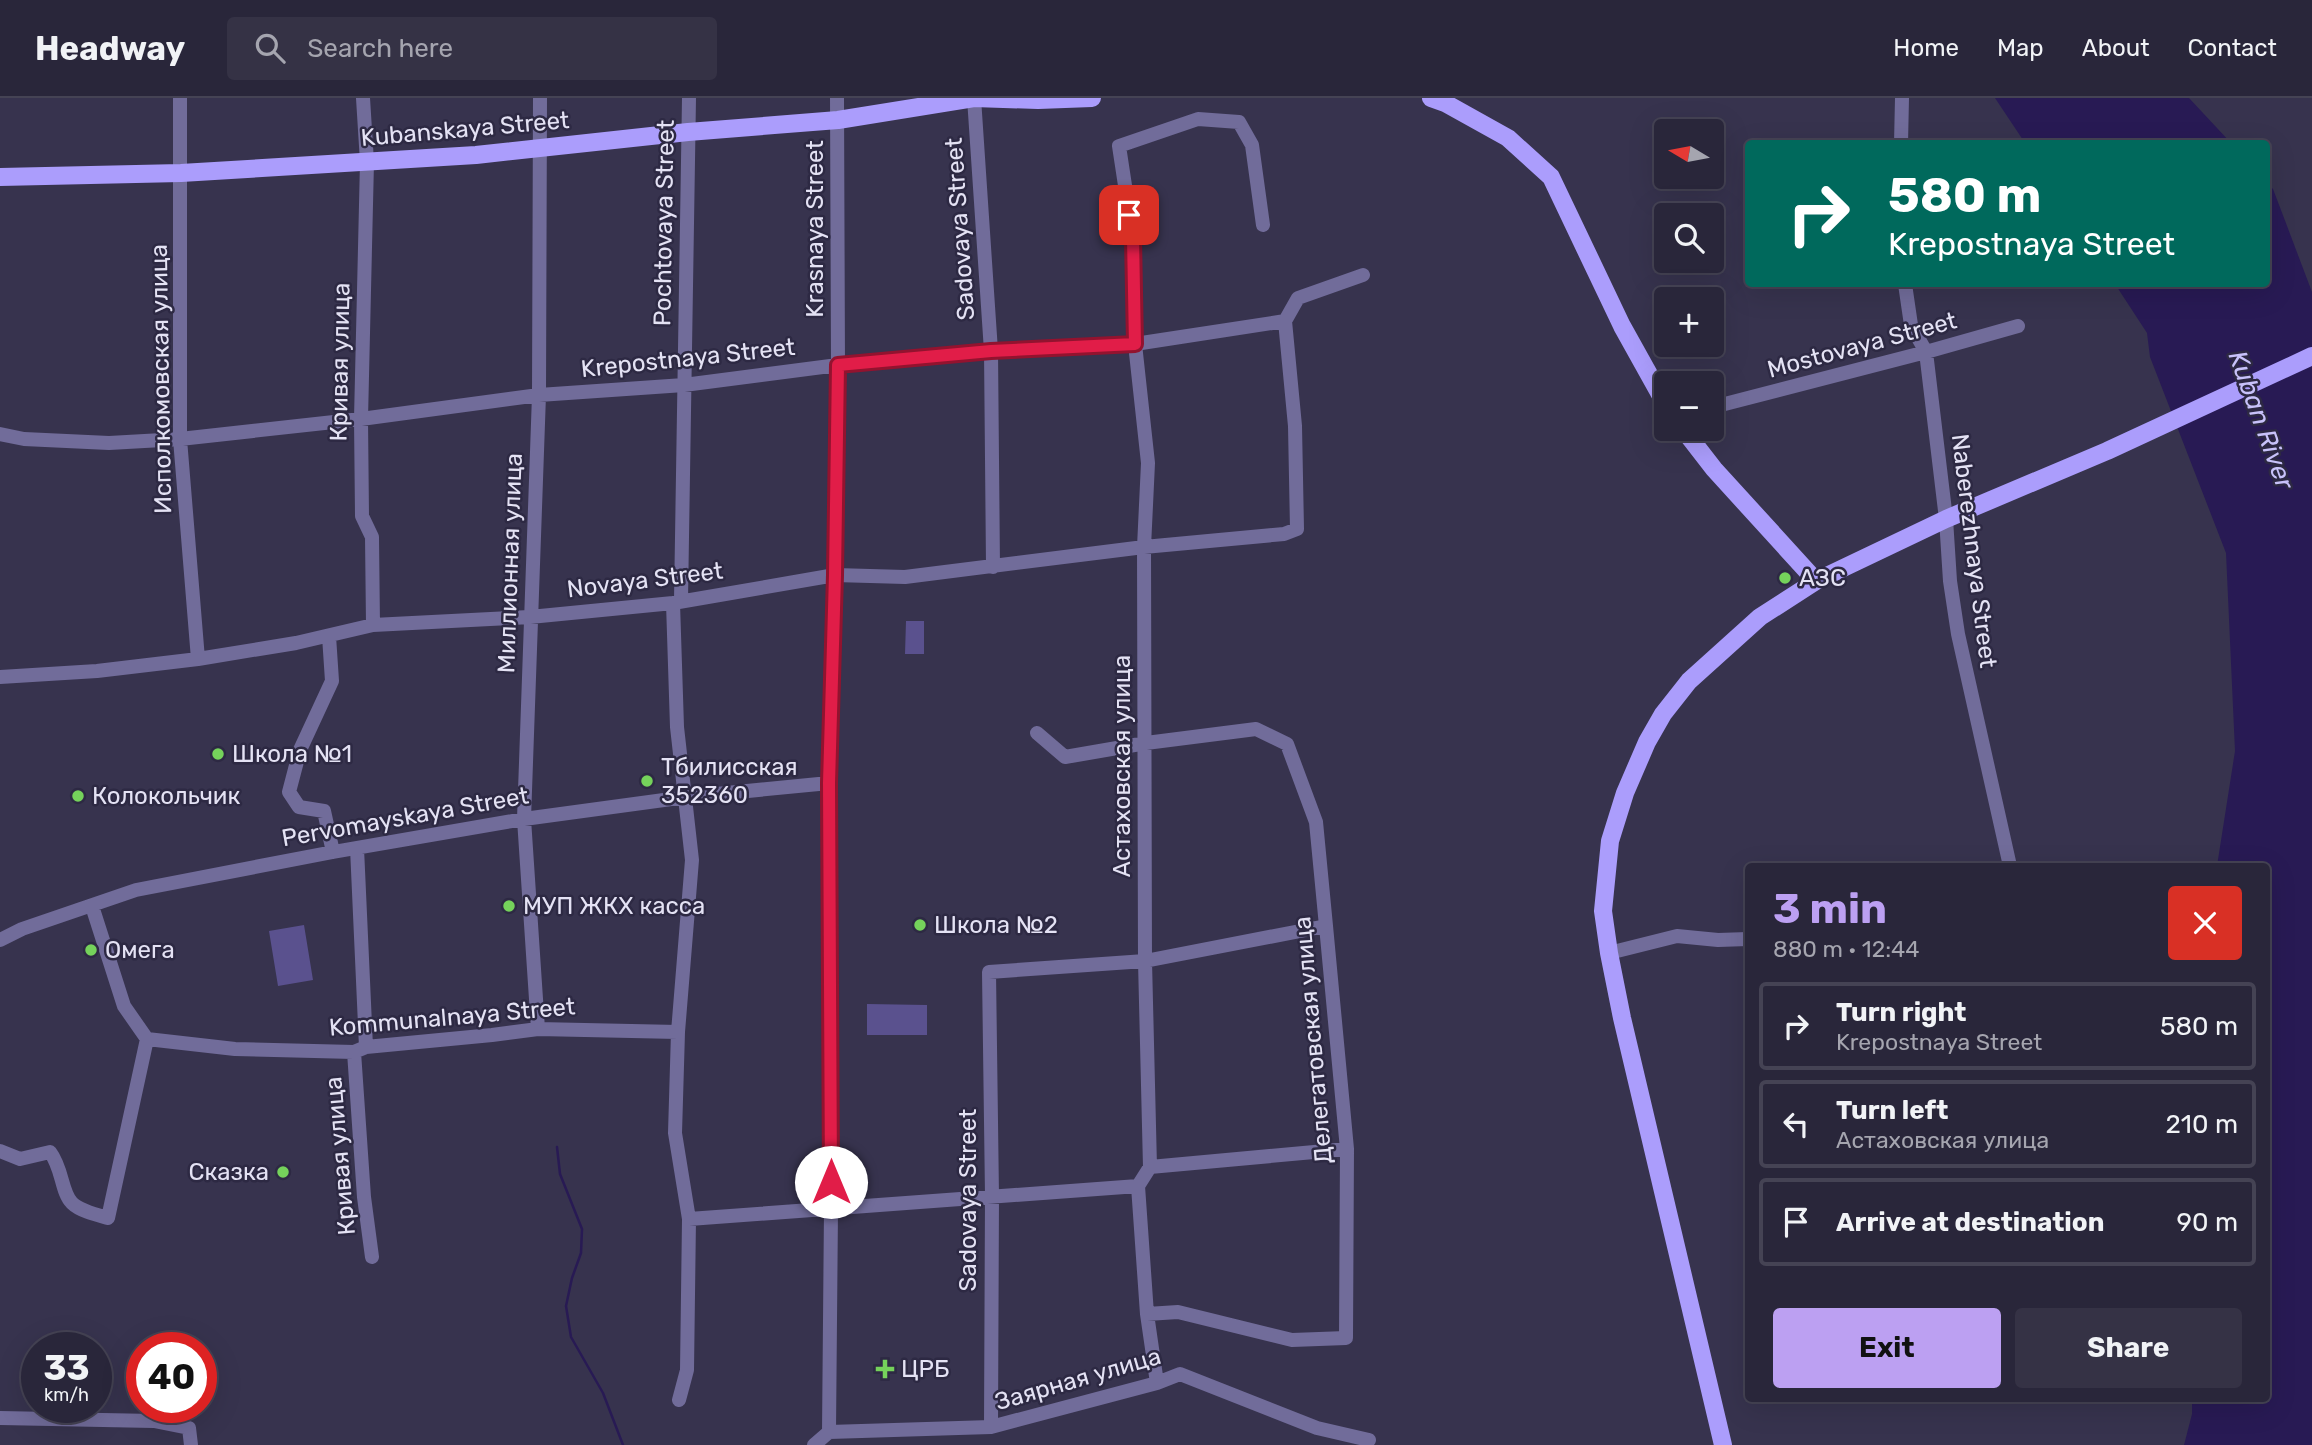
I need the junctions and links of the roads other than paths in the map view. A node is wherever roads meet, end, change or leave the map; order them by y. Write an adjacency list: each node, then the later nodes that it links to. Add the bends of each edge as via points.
1 (180, 98): 15 (street, Исполкомовская улица)
2 (363, 98): 14 (street, Кривая улица)
3 (540, 98): 13 (street, Миллионная улица)
4 (689, 98): 11 (street, Pochtovaya Street)
5 (837, 98): 10 (street, Krasnaya Street)
6 (974, 98): 7 (main road, Kubanskaya Street); 10 (main road, Kubanskaya Street); 23 (street, Sadovaya Street)
7 (1093, 98)
8 (1431, 98): 27 (main road, via 1508,138 1551,177)
9 (1902, 98): 12 (street)
10 (838, 120): 11 (main road, Kubanskaya Street); 26 (street, Krasnaya Street)
11 (688, 132): 13 (main road, Kubanskaya Street); 28 (street, Pochtovaya Street)
12 (1900, 140)
13 (541, 148): 14 (main road, Kubanskaya Street); 29 (street, Миллионная улица)
14 (367, 162): 15 (main road, Kubanskaya Street); 31 (street, Кривая улица)
15 (181, 173): 16 (main road, Kubanskaya Street); 33 (street, Исполкомовская улица)
16 (0, 177)
17 (1263, 225): 22 (street, Астаховская улица, via 1252,145 1239,122 1198,119 1119,146 1133,238)
18 (1363, 275): 20 (street, via 1298,298)
19 (1905, 287): 24 (street, Naberezhnaya Street, via 1911,325)
20 (1285, 321): 22 (street, Krepostnaya Street); 36 (street, Novaya Street, via 1295,426 1297,529)
21 (2018, 326): 24 (street, Mostovaya Street)
22 (1135, 344): 23 (street, Krepostnaya Street); 36 (street, Астаховская улица, via 1148,463)
23 (991, 351): 26 (street, Krepostnaya Street); 37 (street, Sadovaya Street)
24 (1926, 352): 30 (street, Mostovaya Street); 35 (street, Naberezhnaya Street)
25 (2312, 356): 35 (main road, via 2107,452)
26 (838, 365): 28 (street, Krepostnaya Street); 38 (street, Krasnaya Street)
27 (1654, 383)
28 (684, 385): 29 (street, Krepostnaya Street); 40 (street, Pochtovaya Street)
29 (539, 395): 31 (street, Krepostnaya Street); 41 (street, Миллионная улица)
30 (1724, 404)
31 (361, 419): 33 (street, Krepostnaya Street); 42 (street, Кривая улица, via 362,516 372,537)
32 (0, 434): 33 (street, Krepostnaya Street, via 109,443)
33 (180, 439): 44 (street, Исполкомовская улица)
34 (1692, 441): 39 (main road)
35 (1946, 519): 39 (main road); 53 (street, Naberezhnaya Street, via 1958,634)
36 (1144, 547): 37 (street, Novaya Street); 47 (street, Астаховская улица)
37 (993, 567): 38 (street, Novaya Street, via 905,577)
38 (835, 575): 40 (street, Novaya Street); 48 (street, Krasnaya Street)
39 (1816, 581): 58 (main road, via 1760,617 1689,681 1647,742 1611,841 1603,911)
40 (677, 602): 41 (street, Novaya Street); 49 (street, Pochtovaya Street, via 677,727)
41 (530, 617): 42 (street, Novaya Street); 50 (street, Миллионная улица)
42 (373, 625): 43 (street, Novaya Street)
43 (329, 636): 44 (street, Novaya Street); 52 (street, via 332,681 300,750 289,792 299,807 324,811)
44 (198, 659): 45 (street, Novaya Street)
45 (0, 677)
46 (1037, 733): 47 (street, via 1065,757)
47 (1146, 743): 55 (street, Делегатовская улица, via 1256,729 1287,744 1316,822); 59 (street, Астаховская улица)
48 (829, 783): 49 (street, Pervomayskaya Street); 69 (street, Krasnaya Street)
49 (686, 797): 50 (street, Pervomayskaya Street); 61 (street, Pochtovaya Street, via 692,860)
50 (524, 818): 51 (street, Pervomayskaya Street); 60 (street, Миллионная улица)
51 (358, 848): 52 (street, Pervomayskaya Street); 63 (street, Кривая улица)
52 (333, 852): 54 (street, Pervomayskaya Street, via 136,890)
53 (2009, 863)
54 (92, 906): 57 (street, Pervomayskaya Street); 62 (street, via 124,1006)
55 (1326, 926): 59 (street); 64 (street, Делегатовская улица)
56 (1745, 939): 58 (street, via 1677,936)
57 (0, 940)
58 (1609, 953): 82 (main road)
59 (1145, 961): 66 (street, Астаховская улица); 68 (street, Sadovaya Street, via 989,972)
60 (538, 1029): 61 (street, Kommunalnaya Street); 63 (street, Kommunalnaya Street)
61 (678, 1032): 70 (street, Pochtovaya Street, via 676,1133)
62 (148, 1039): 63 (street, Kommunalnaya Street, via 235,1049); 65 (street, via 108,1218 73,1204 66,1195 59,1163 50,1152 20,1159)
63 (360, 1049): 71 (street, Кривая улица, via 364,1197)
64 (1347, 1149): 66 (street); 73 (street, Делегатовская улица)
65 (0, 1151)
66 (1150, 1167): 67 (street)
67 (1138, 1186): 68 (street); 72 (street)
68 (992, 1196): 69 (street); 77 (street, Sadovaya Street)
69 (831, 1209): 70 (street); 78 (street, Krasnaya Street)
70 (689, 1219): 75 (street, Pochtovaya Street, via 687,1370)
71 (372, 1257)
72 (1147, 1314): 73 (street, Заярная улица, via 1178,1312 1293,1340); 74 (street)
73 (1346, 1338)
74 (1157, 1383): 77 (street, Заярная улица); 79 (street, Заярная улица, via 1180,1374 1306,1424)
75 (679, 1400)
76 (0, 1418): 80 (street, via 155,1421 189,1428)
77 (990, 1427): 78 (street, Заярная улица)
78 (829, 1432): 81 (street)
79 (1369, 1440)
80 (191, 1445)
81 (814, 1445)
82 (1723, 1445)

